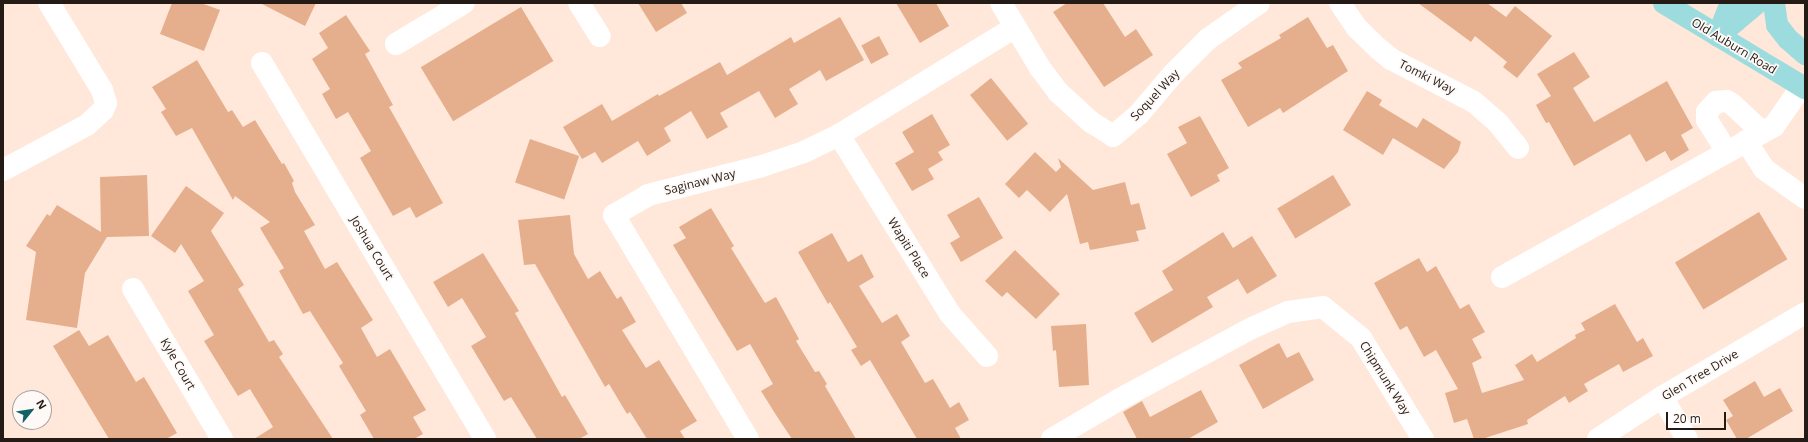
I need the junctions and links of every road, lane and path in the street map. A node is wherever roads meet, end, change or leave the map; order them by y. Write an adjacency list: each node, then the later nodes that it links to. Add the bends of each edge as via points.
1 (49, 3): 22 (street, via 102,90 106,103 103,110 87,125)
2 (464, 3): 14 (street)
3 (579, 3): 12 (street)
4 (1001, 3): 11 (street, Soquel Way)
5 (1259, 3): 11 (street, Soquel Way, via 1208,39 1173,74 1139,114 1113,136 1080,114 1058,92)
6 (1340, 3): 20 (street, Tomki Way, via 1357,28 1391,59 1474,102 1498,123)
7 (1664, 3): 13 (main road, Old Auburn Road)
8 (1731, 3): 13 (main road)
9 (1758, 3): 13 (main road)
10 (1774, 3): 15 (main road, via 1777,25)
11 (1015, 27): 18 (street, Saginaw Way)
12 (600, 36)
13 (1718, 36): 17 (main road, Old Auburn Road)
14 (396, 44)
15 (1805, 54)
16 (262, 63): 29 (street, Joshua Court)
17 (1804, 87): 19 (street, via 1774,126)
18 (839, 135): 27 (street, Wapiti Place, via 950,314); 31 (street, Saginaw Way, via 804,152 759,167 648,195 614,215)
19 (1754, 136): 21 (street); 21 (street, via 1732,104 1726,101 1716,102 1707,112 1707,120); 23 (street, via 1764,169)
20 (1518, 148)
21 (1726, 152): 24 (street)
22 (3, 170)
23 (1805, 198)
24 (1502, 277)
25 (133, 289): 30 (street, Kyle Court)
26 (1805, 313): 28 (street, Glen Tree Drive)
27 (986, 356)
28 (1662, 397): 34 (street, Glen Tree Drive); 35 (street)
29 (480, 437)
30 (222, 439)
31 (748, 439)
32 (1052, 439): 33 (street, Chipmunk Way, via 1252,328 1288,312 1322,306 1361,338)
33 (1423, 439)
34 (1598, 439)
35 (1687, 439)

